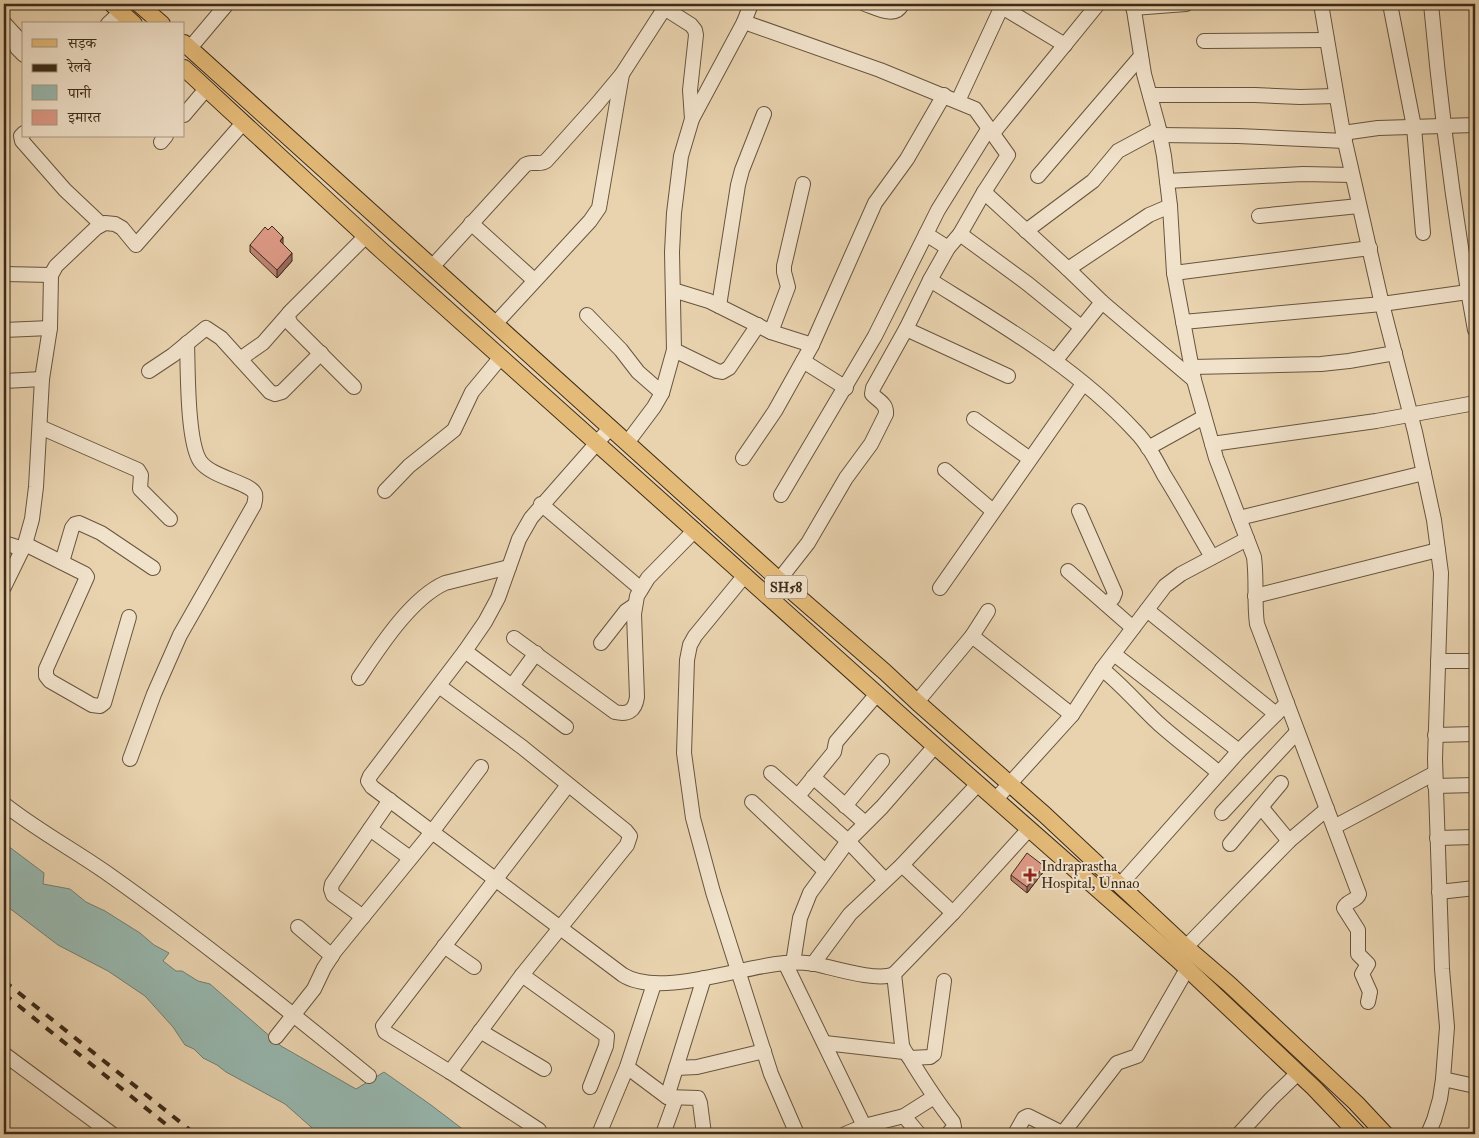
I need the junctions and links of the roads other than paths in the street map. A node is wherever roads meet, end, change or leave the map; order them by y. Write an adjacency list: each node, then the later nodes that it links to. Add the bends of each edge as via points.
1 (139, 4): 17 (main road)
2 (227, 4): 23 (street)
3 (751, 4): 18 (street)
4 (865, 4): 5 (street, via 890,12 900,10)
5 (902, 4)
6 (1098, 4): 22 (street)
7 (1186, 4): 13 (street)
8 (1321, 4): 20 (street)
9 (1390, 4): 39 (street)
10 (1431, 4): 38 (street)
11 (1002, 5): 22 (street); 32 (street)
12 (661, 6): 27 (street); 35 (street, via 695,30 690,90)
13 (1133, 6): 25 (street)
14 (116, 8): 15 (street); 16 (main road)
15 (109, 22)
16 (132, 22)
17 (160, 22)
18 (744, 22): 29 (street); 35 (street)
19 (4, 23): 24 (street, via 16,36 17,48)
20 (1327, 40): 21 (street); 31 (street)
21 (1204, 41)
22 (1065, 45): 40 (street)
23 (187, 46): 44 (main road, SH58)
24 (22, 53)
25 (1141, 56): 30 (street); 47 (street)
26 (185, 69): 28 (main road, SH58)
27 (622, 74): 54 (street, via 546,161 525,165); 68 (street, via 599,208)
28 (206, 89): 34 (street); 36 (main road, SH58)
29 (944, 95): 32 (street); 88 (street, via 875,203)
30 (1150, 95): 31 (street); 41 (street)
31 (1336, 96): 43 (street)
32 (958, 101): 40 (street, via 975,109)
33 (764, 114): 74 (street, via 738,185)
34 (185, 115)
35 (692, 118): 70 (street, via 678,178)
36 (243, 123): 45 (main road, SH58); 55 (street, via 136,245 122,228 110,222)
37 (1475, 125): 38 (street)
38 (1443, 126): 39 (street); 71 (street, via 1450,184)
39 (1414, 127): 43 (street, via 1378,128); 57 (street)
40 (991, 130): 50 (street, via 1008,155); 58 (street, via 938,210)
41 (1159, 132): 43 (street); 48 (street); 56 (street, via 1118,151 1093,181)
42 (22, 135): 55 (street, via 28,148 65,190)
43 (1344, 137): 46 (street)
44 (291, 139): 45 (main road); 63 (main road, SH58)
45 (277, 154): 60 (main road, SH58)
46 (1352, 175): 48 (street, via 1302,174); 52 (street)
47 (1038, 176)
48 (1167, 181): 51 (street)
49 (803, 184): 85 (street, via 784,266 788,287)
50 (984, 192): 56 (street); 59 (street)
51 (1170, 206): 64 (street, via 1149,215); 65 (street)
52 (1359, 206): 53 (street); 62 (street)
53 (1259, 216)
54 (471, 223): 63 (street); 68 (street)
55 (101, 224): 67 (street, via 56,266)
56 (1026, 231): 64 (street)
57 (1423, 233)
58 (926, 234): 61 (street); 86 (street)
59 (960, 234): 61 (street); 80 (street)
60 (366, 236): 75 (street); 93 (main road, SH58)
61 (948, 248): 69 (street)
62 (1370, 248): 65 (street); 73 (street)
63 (432, 267): 78 (main road, SH58)
64 (1068, 269): 72 (street)
65 (1174, 273): 77 (street)
66 (4, 274): 67 (street)
67 (51, 275): 81 (street)
68 (534, 280): 78 (street)
69 (930, 280): 83 (street); 96 (street)
70 (672, 290): 74 (street); 90 (street)
71 (1472, 291): 73 (street); 84 (street)
72 (1102, 302): 80 (street); 98 (street)
73 (1382, 304): 77 (street); 92 (street)
74 (719, 306): 79 (street)
75 (289, 313): 91 (street, via 291,324); 94 (street, via 263,342)
76 (587, 315): 105 (street, via 622,350 632,366)
77 (1183, 322): 98 (street)
78 (495, 324): 111 (main road, SH58)
79 (758, 324): 85 (street); 90 (street, via 722,372)
80 (1081, 327): 96 (street)
81 (50, 328): 82 (street); 100 (street)
82 (4, 330)
83 (906, 330): 89 (street); 99 (street)
84 (1475, 330)
85 (771, 332): 88 (street)
86 (874, 339): 89 (street); 104 (street)
87 (187, 344): 94 (street, via 206,328 221,338); 97 (street); 172 (street, via 192,438 197,456 209,470 249,488 256,498 180,635)
88 (812, 345): 95 (street)
89 (895, 349): 138 (street, via 871,391 885,405 886,414 871,444 846,478 808,542)
90 (674, 350): 105 (street)
91 (321, 353): 94 (street, via 282,392 276,394 270,392); 103 (street)
92 (1395, 353): 98 (street, via 1349,362); 107 (street)
93 (501, 357): 112 (main road, SH58); 120 (street, via 472,392 454,430)
94 (240, 359)
95 (804, 360): 104 (street); 116 (street)
96 (1056, 360): 102 (street)
97 (149, 371)
98 (1193, 374): 108 (street)
99 (1008, 376)
100 (42, 380): 101 (street); 110 (street)
101 (4, 381)
102 (1083, 384): 115 (street, via 1136,432); 117 (street)
103 (354, 387)
104 (846, 388): 121 (street)
105 (662, 392): 113 (street)
106 (1475, 403): 107 (street)
107 (1411, 415): 114 (street); 119 (street)
108 (1204, 417): 114 (street); 115 (street)
109 (974, 419): 117 (street)
110 (40, 427): 126 (street, via 138,470 141,474 140,489); 130 (street, via 32,519)
111 (610, 428): 112 (street); 113 (main road, SH58)
112 (597, 442): 122 (street); 127 (main road, SH58)
113 (626, 443): 138 (main road, SH58)
114 (1212, 444): 125 (street)
115 (1148, 448): 132 (street)
116 (743, 458)
117 (1030, 459): 123 (street)
118 (945, 470): 123 (street)
119 (1424, 473): 125 (street); 131 (street)
120 (384, 491)
121 (781, 495)
122 (541, 504): 134 (street, via 525,527); 140 (street)
123 (993, 511): 141 (street)
124 (1079, 511): 143 (street, via 1115,592)
125 (1240, 518): 128 (street)
126 (170, 519)
127 (695, 530): 137 (main road, SH58); 140 (street)
128 (1246, 539): 132 (street); 142 (street, via 1254,557)
129 (4, 543): 130 (street)
130 (24, 546): 133 (street); 139 (street)
131 (1438, 550): 142 (street); 155 (street, via 1441,573)
132 (1212, 557): 146 (street, via 1172,579)
133 (62, 562): 135 (street, via 72,528 79,523 101,533); 147 (street, via 87,578 46,669 50,681 92,705 104,703)
134 (509, 567): 152 (street, via 498,598); 158 (street, via 436,587 389,634)
135 (153, 568)
136 (1068, 572): 143 (street)
137 (745, 575): 161 (main road, SH58); 222 (street, via 690,645 685,696 684,753 693,818)
138 (779, 580): 162 (main road, SH58)
139 (4, 587)
140 (641, 588): 144 (street)
141 (940, 588)
142 (1255, 596): 163 (street, via 1257,624)
143 (1106, 604): 148 (street)
144 (635, 605): 151 (street, via 626,610); 153 (street, via 637,697 634,708 628,713 615,712)
145 (988, 610): 149 (street)
146 (1147, 610): 148 (street); 164 (street)
147 (129, 617)
148 (1133, 628): 154 (street)
149 (972, 636): 162 (street); 165 (street)
150 (514, 638): 153 (street)
151 (601, 642)
152 (465, 651): 159 (street); 160 (street)
153 (536, 654): 160 (street)
154 (1114, 654): 157 (street); 171 (street)
155 (1438, 661): 156 (street); 169 (street)
156 (1475, 661)
157 (1102, 669): 165 (street); 176 (street, via 1160,724)
158 (359, 678)
159 (439, 686): 182 (street); 186 (street, via 368,778 372,787)
160 (512, 686): 166 (street)
161 (877, 694): 170 (main road, SH58); 177 (street, via 836,742 834,752)
162 (916, 702): 181 (main road, SH58)
163 (1286, 703): 164 (street); 167 (street)
164 (1276, 714): 171 (street)
165 (1072, 715): 181 (street)
166 (566, 727)
167 (1297, 732): 191 (street); 192 (street)
168 (1475, 734): 169 (street)
169 (1435, 735): 178 (street)
170 (935, 746): 180 (main road, SH58); 193 (street)
171 (1239, 751): 176 (street)
172 (130, 759)
173 (882, 761): 189 (street)
174 (480, 766): 197 (street)
175 (771, 773): 184 (street)
176 (1219, 773): 208 (street)
177 (813, 777): 184 (street); 189 (street)
178 (1435, 780): 183 (street); 194 (street); 199 (street)
179 (1281, 783): 190 (street)
180 (978, 784): 185 (main road, SH58); 204 (street)
181 (1009, 784): 185 (street); 208 (main road, SH58)
182 (568, 785): 206 (street); 214 (street, via 626,831 630,841)
183 (1475, 785)
184 (798, 796): 200 (street)
185 (996, 799): 196 (main road, SH58)
186 (390, 800): 195 (street); 197 (street)
187 (752, 802): 205 (street)
188 (4, 804): 229 (street, via 110,876)
189 (845, 806): 193 (street)
190 (1261, 807): 201 (street); 202 (street)
191 (1327, 809): 194 (street); 201 (street)
192 (1222, 813)
193 (865, 823): 200 (street)
194 (1334, 827): 228 (street, via 1359,894 1344,908 1358,930 1358,954 1368,964 1362,974 1370,992)
195 (370, 829): 203 (street); 212 (street, via 330,891)
196 (1029, 829): 211 (street); 221 (main road, SH58)
197 (432, 832): 203 (street); 206 (street)
198 (1475, 837): 199 (street)
199 (1437, 838): 210 (street)
200 (848, 841): 205 (street); 207 (street)
201 (1289, 841): 216 (street)
202 (1230, 844)
203 (410, 858): 212 (street)
204 (902, 865): 207 (street); 211 (street)
205 (824, 871): 218 (street, via 804,905)
206 (495, 880): 214 (street); 215 (street)
207 (886, 880): 219 (street, via 850,914)
208 (1120, 885): 216 (main road, SH58)
209 (1475, 888): 210 (street)
210 (1439, 892): 244 (street, via 1447,1027)
211 (953, 913): 223 (street)
212 (363, 917): 217 (street)
213 (298, 927): 217 (street)
214 (560, 930): 224 (street); 227 (street, via 628,979)
215 (444, 946): 220 (street); 241 (street, via 383,1028)
216 (1186, 947): 230 (main road, SH58)
217 (332, 956): 229 (street, via 314,989)
218 (789, 963): 219 (street); 222 (street); 233 (street)
219 (813, 964): 223 (street, via 877,977)
220 (474, 967)
221 (1187, 969): 234 (main road, SH58); 261 (street, via 1137,1056 1117,1063)
222 (738, 970): 225 (street); 235 (street)
223 (894, 974): 237 (street, via 900,1039)
224 (522, 975): 231 (street); 246 (street, via 607,1036)
225 (704, 978): 227 (street); 239 (street)
226 (944, 982): 237 (street, via 934,1054 930,1057)
227 (654, 984): 238 (street)
228 (1368, 1002)
229 (293, 1015): 232 (street); 243 (street)
230 (1278, 1030): 234 (main road); 264 (main road, SH58, via 1356,1102)
231 (480, 1031): 240 (street); 241 (street)
232 (276, 1037)
233 (825, 1043): 237 (street); 251 (street)
234 (1266, 1043): 242 (main road, SH58)
235 (764, 1051): 239 (street); 252 (street)
236 (4, 1054): 253 (street)
237 (907, 1055): 247 (street)
238 (626, 1067): 248 (street); 254 (street)
239 (676, 1068): 248 (street)
240 (544, 1069)
241 (450, 1072): 250 (street)
242 (1298, 1073): 262 (street); 263 (main road, SH58)
243 (369, 1076)
244 (1443, 1079): 245 (street); 265 (street)
245 (1475, 1086)
246 (590, 1087)
247 (934, 1097): 249 (street); 259 (street, via 954,1123)
248 (672, 1098): 255 (street); 256 (street, via 699,1100)
249 (904, 1116): 251 (street); 258 (street)
250 (540, 1130)
251 (866, 1130): 257 (street)
252 (793, 1133)
253 (112, 1134)
254 (599, 1134)
255 (663, 1134)
256 (704, 1134)
257 (845, 1134)
258 (920, 1134)
259 (948, 1134)
260 (1014, 1134): 261 (street, via 1028,1116)
261 (1065, 1134)
262 (1239, 1134)
263 (1358, 1134)
264 (1385, 1134)
265 (1428, 1134)

